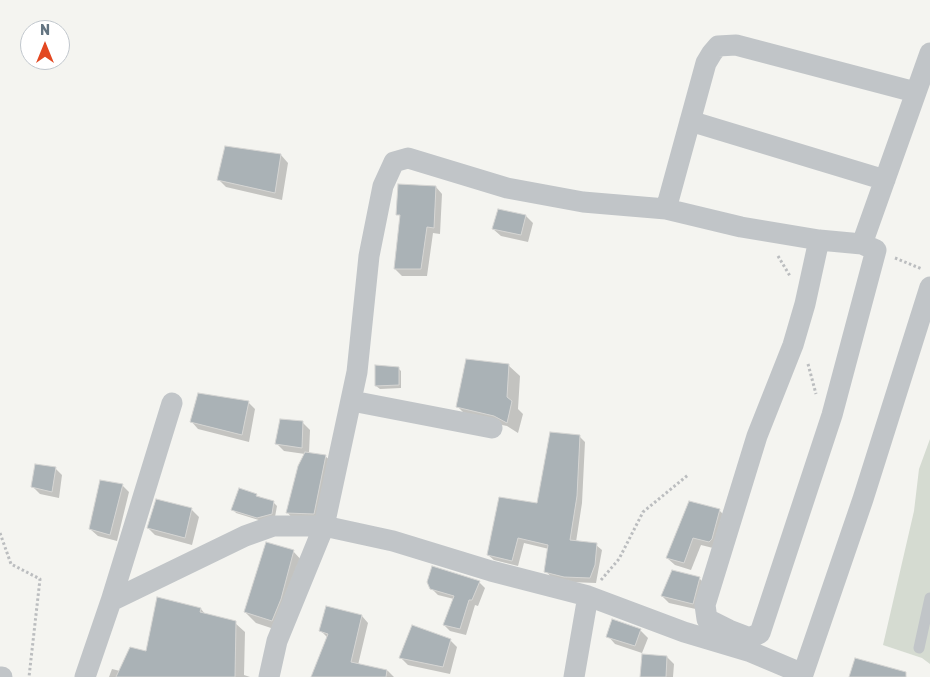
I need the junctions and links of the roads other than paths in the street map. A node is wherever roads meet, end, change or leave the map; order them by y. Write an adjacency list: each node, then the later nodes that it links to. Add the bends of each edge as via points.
1 (930, 53): 2 (street)
2 (916, 92): 3 (street, via 724,44 712,52 706,64); 4 (street)
3 (690, 121): 4 (street); 5 (street)
4 (885, 180): 7 (street)
5 (666, 209): 6 (street, via 742,227); 9 (street, via 583,202 507,188 408,158 394,162 383,186 369,256)
6 (819, 240): 7 (street); 7 (street, via 793,345 757,436 705,605 707,619 750,638 760,633 832,415)
7 (869, 247)
8 (930, 287): 18 (street, via 863,499)
9 (352, 401): 11 (street); 12 (street)
10 (172, 403): 15 (street)
11 (492, 428)
12 (324, 526): 13 (street, via 393,541); 15 (street, via 273,526 245,536); 20 (street, via 277,641)
13 (588, 596): 18 (street, via 684,632 751,652); 21 (street)
14 (930, 598): 16 (lane)
15 (111, 601): 19 (street)
16 (927, 622): 17 (lane)
17 (919, 648)
18 (802, 675)
19 (84, 677)
20 (269, 677)
21 (574, 677)

